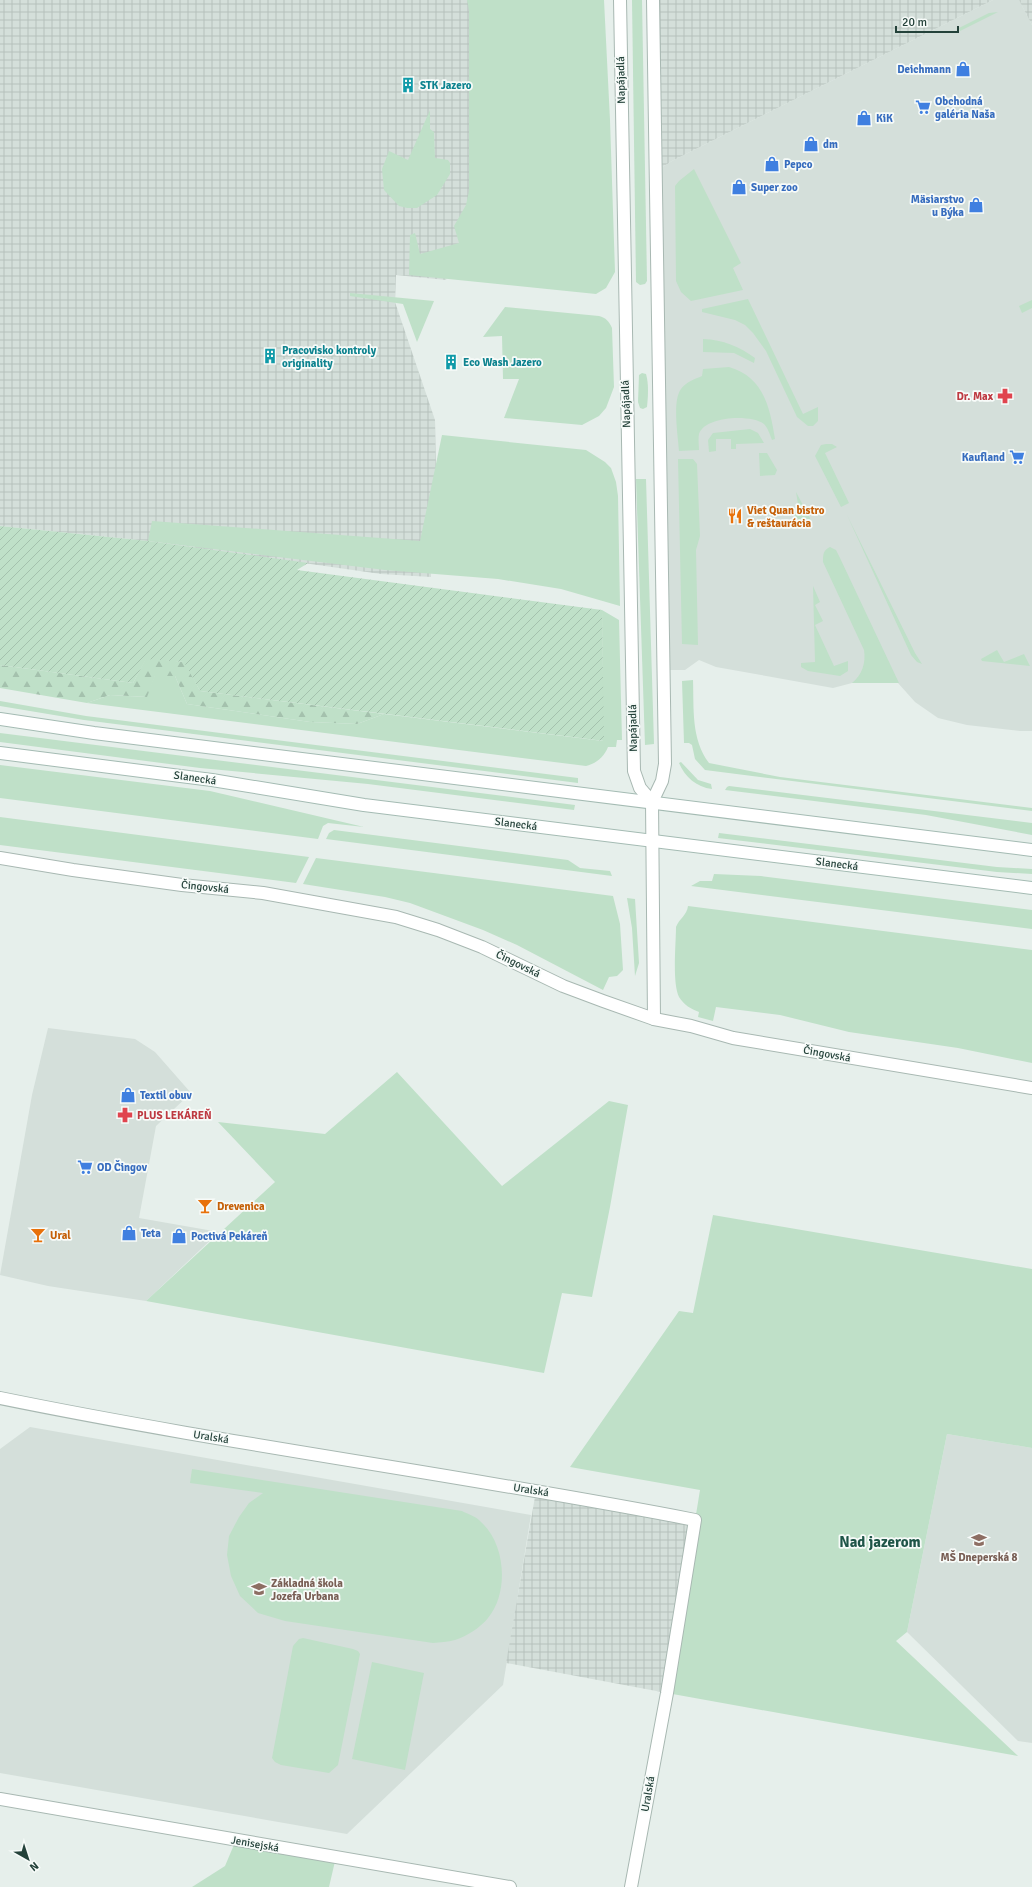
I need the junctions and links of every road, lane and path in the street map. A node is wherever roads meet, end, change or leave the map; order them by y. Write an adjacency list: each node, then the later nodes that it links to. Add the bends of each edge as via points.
1 (620, 0): 5 (street, Napájadlá, via 623,320 634,771 640,788)
2 (653, 0): 5 (street, via 665,764 662,782)
3 (0, 719): 5 (street, via 94,733)
4 (0, 753): 6 (street, Slanecká, via 212,780 364,805)
5 (652, 802): 6 (street); 7 (street)
6 (652, 842): 9 (street, Slanecká); 10 (street)
7 (1032, 850)
8 (0, 858): 10 (street, Čingovská, via 158,882 263,893 396,917 482,947 563,986)
9 (1032, 888)
10 (654, 1019): 11 (street, Čingovská, via 692,1026 733,1038)
11 (1032, 1088)
12 (0, 1398): 15 (street, Uralská, via 179,1432 585,1499 695,1520 666,1700)
13 (0, 1800): 14 (street, Jenisejská)
14 (510, 1887)
15 (631, 1887)

